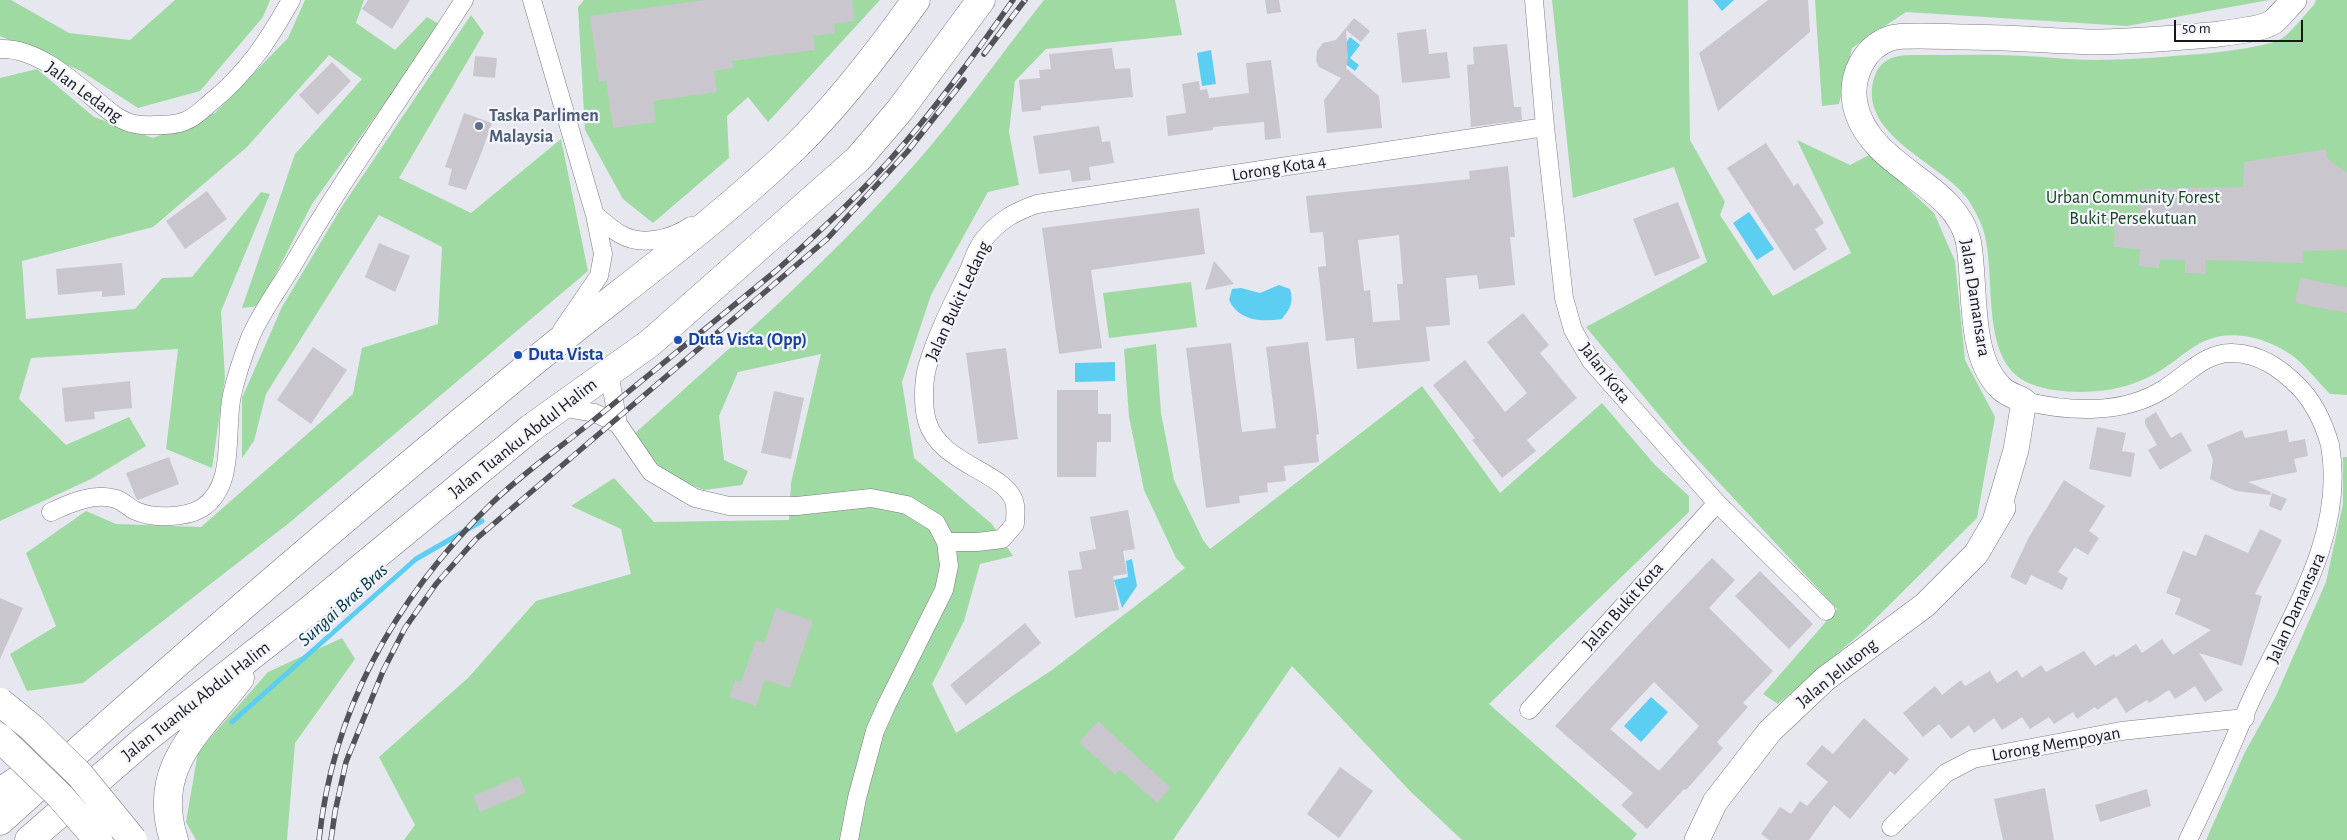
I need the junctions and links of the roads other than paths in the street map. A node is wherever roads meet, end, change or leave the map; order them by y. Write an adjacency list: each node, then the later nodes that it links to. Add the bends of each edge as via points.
1 (291, 0): 8 (street, Jalan Ledang, via 249,66 204,108 186,121 171,124 128,124 69,77 32,56)
2 (464, 0): 21 (street, via 317,222 251,337 232,395 225,471 218,492 202,508 173,516 137,511 116,499 104,498 72,502)
3 (532, 0): 12 (street)
4 (916, 0): 10 (main road, Jalan Tuanku Abdul Halim, via 874,58 795,147)
5 (981, 0): 14 (main road, Jalan Tuanku Abdul Halim, via 900,110 858,159 650,343)
6 (1534, 0): 9 (street, Jalan Kota)
7 (2294, 0): 15 (street, Jalan Damansara, via 2272,23 2234,32 2093,42 2025,38 1893,38 1872,47 1860,64 1854,86 1855,104 1879,147 1952,209 1966,234 1972,263 1979,347 1990,373)
8 (0, 49)
9 (1545, 128): 11 (street, Lorong Kota 4, via 1037,204); 20 (street, Jalan Kota, via 1564,298 1573,330 1591,361)
10 (736, 198): 12 (street, via 677,235 649,241 633,240 620,234); 13 (main road, Jalan Tuanku Abdul Halim, via 637,282)
11 (1014, 212): 23 (street, Jalan Bukit Ledang, via 982,241 926,369 924,395 927,421 936,440 952,456 1008,489 1015,504 1015,524 1002,538)
12 (595, 215): 13 (street, via 603,254 600,276 560,334)
13 (529, 366): 27 (main road, Jalan Tuanku Abdul Halim)
14 (609, 372): 17 (main road, Jalan Tuanku Abdul Halim); 18 (street)
15 (2002, 389): 16 (street, Jalan Damansara); 19 (street, via 2010,426)
16 (2033, 403): 19 (street, Jalan Jelutong); 22 (street, Jalan Jelutong, via 2019,481); 29 (street, Jalan Damansara, via 2096,409 2129,403 2163,390 2210,357 2233,352 2259,358 2282,371 2305,393 2322,420 2328,440 2336,478 2334,505 2312,581)
17 (560, 407): 18 (street, via 595,413); 25 (main road, Jalan Tuanku Abdul Halim)
18 (618, 424): 23 (street, via 651,472 695,498 730,506 797,506 871,498 907,505 936,524)
19 (2008, 478): 22 (street, Jalan Jelutong)
20 (1718, 503): 24 (street, Jalan Kota); 28 (street, Jalan Bukit Kota)
21 (51, 512)
22 (1995, 522): 39 (street, Jalan Jelutong, via 1976,554 1925,605 1825,679 1770,731 1716,802)
23 (946, 542): 38 (street, via 948,566 944,590 875,731)
24 (1826, 612)
25 (266, 645): 34 (main road, Jalan Tuanku Abdul Halim, via 144,740); 37 (main road, via 214,713 188,741 177,760 169,781 168,807)
26 (0, 702): 36 (main road, bridge, via 80,775)
27 (124, 708): 31 (main road); 32 (main road, Jalan Tuanku Abdul Halim)
28 (1529, 710)
29 (2245, 718): 33 (street, Lorong Mempoyan, via 2121,732 1973,759 1946,773); 40 (street, Jalan Damansara)
30 (0, 738): 35 (main road, bridge, via 60,796)
31 (0, 792)
32 (0, 821)
33 (1890, 826)
34 (29, 840)
35 (98, 840)
36 (133, 840)
37 (174, 840)
38 (849, 840)
39 (1697, 840)
40 (2188, 840)

